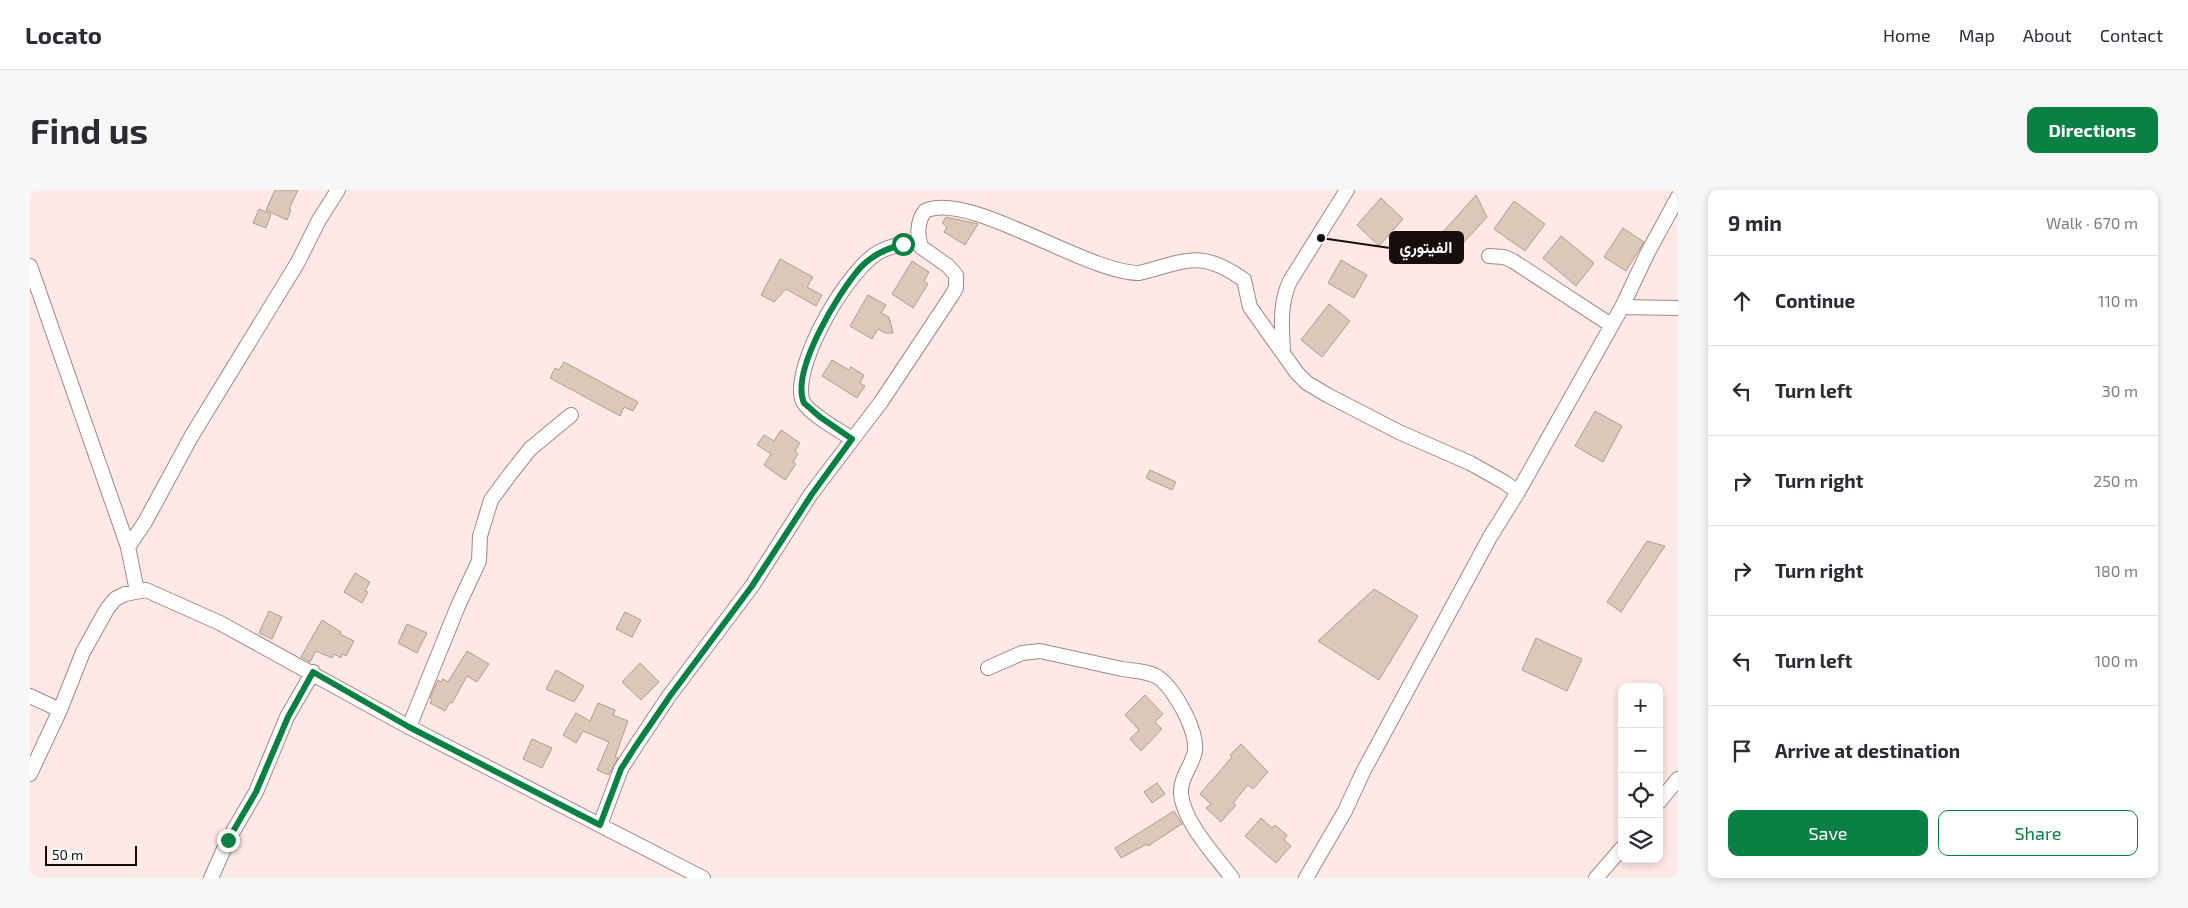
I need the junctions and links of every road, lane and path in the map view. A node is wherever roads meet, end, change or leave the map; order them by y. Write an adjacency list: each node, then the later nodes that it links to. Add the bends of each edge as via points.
1 (338, 190): 16 (street)
2 (1346, 190): 12 (street, via 1283,296)
3 (955, 195): 6 (street, via 940,199 926,209 919,228)
4 (1678, 197): 9 (street)
5 (1003, 209): 12 (street, via 1132,273 1200,259 1222,266 1244,280 1250,307)
6 (920, 242): 14 (street, via 926,252 956,275 956,288); 14 (street, via 885,250 860,268 830,309 810,355 802,386 804,403)
7 (1489, 256): 11 (street, via 1513,261)
8 (30, 266): 16 (street)
9 (1622, 307): 10 (street); 11 (street)
10 (1678, 308)
11 (1611, 325): 15 (street)
12 (1283, 354): 15 (street, via 1297,373 1329,396 1470,464)
13 (571, 415): 22 (street, via 530,449 492,500 480,536 479,561)
14 (852, 439): 26 (street, via 752,586 635,747 621,769)
15 (1518, 492): 31 (street, via 1440,626 1345,811)
16 (128, 547): 17 (street)
17 (137, 591): 19 (street, via 157,594); 21 (street, via 115,599 107,609 83,652)
18 (988, 668): 30 (street, via 1022,653 1040,651 1159,678 1174,694 1195,740 1195,754 1182,781 1185,808)
19 (313, 672): 22 (street); 28 (street)
20 (30, 696): 21 (street)
21 (60, 710): 23 (street)
22 (409, 727): 26 (street)
23 (30, 774)
24 (1678, 779): 25 (street)
25 (1663, 797)
26 (600, 825): 29 (street)
27 (1618, 853): 32 (street)
28 (211, 878)
29 (703, 878)
30 (1232, 878)
31 (1306, 878)
32 (1596, 878)

